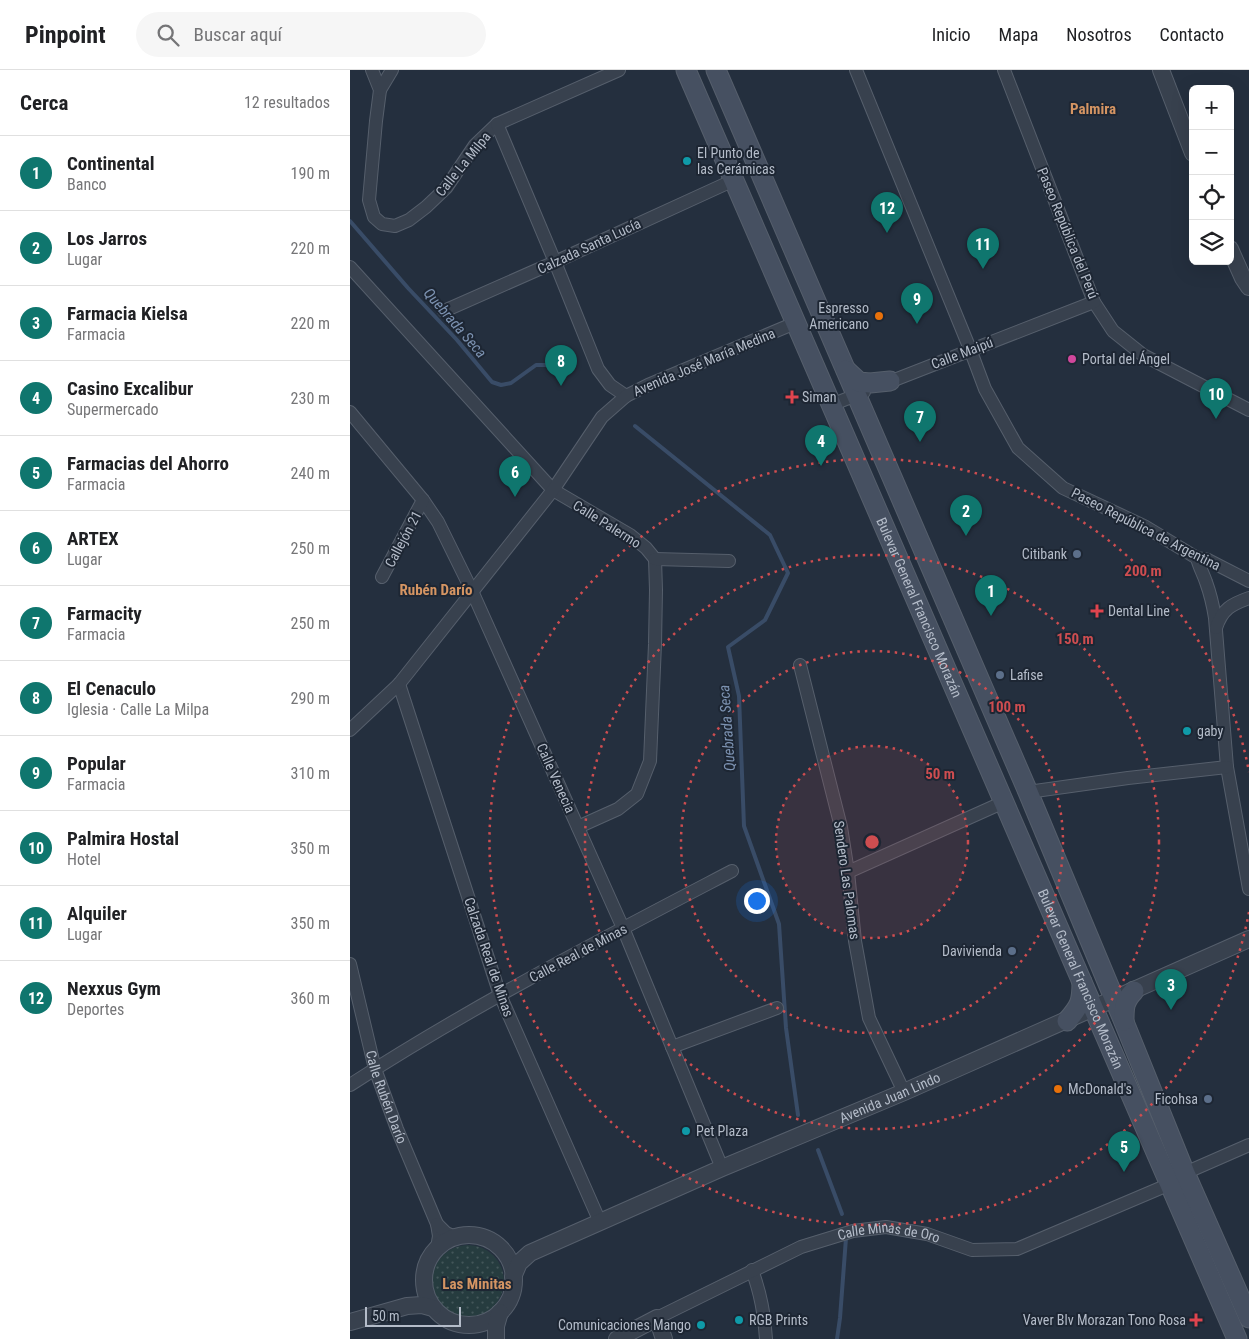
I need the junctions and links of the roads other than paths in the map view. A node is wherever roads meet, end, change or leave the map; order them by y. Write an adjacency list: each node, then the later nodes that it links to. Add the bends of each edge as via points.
1 (372, 70): 9 (street, Calle La Milpa)
2 (392, 70): 9 (street)
3 (618, 70): 10 (street)
4 (686, 70): 12 (main road, Bulevar General Francisco Morazán)
5 (716, 70): 21 (main road, Bulevar General Francisco Morazán)
6 (856, 70): 20 (street, Paseo República de Argentina)
7 (1004, 70): 17 (street, Paseo República del Perú)
8 (1161, 70): 11 (street)
9 (380, 90): 10 (street, Calle La Milpa, via 369,200 374,217 382,224 395,226 426,207 446,188 475,145)
10 (496, 124): 14 (street, Calle La Milpa)
11 (1189, 143)
12 (734, 180): 14 (street, Calzada Santa Lucía); 19 (main road, Bulevar General Francisco Morazán)
13 (1234, 258): 16 (street)
14 (555, 262): 18 (street, Calzada Santa Lucía); 24 (street, Calle La Milpa, via 598,369 610,385)
15 (350, 267): 28 (street, Calle Palermo)
16 (1249, 287)
17 (1094, 302): 20 (street, Calle Maipú); 26 (street, Paseo República del Perú, via 1113,331 1143,355)
18 (444, 311)
19 (795, 323): 24 (street, Avenida José María Medina); 25 (main road, Bulevar General Francisco Morazán)
20 (970, 349): 22 (street, Calle Maipú); 30 (street, Paseo República de Argentina, via 985,389 1018,448 1063,488 1144,526)
21 (845, 368): 22 (main road, via 859,382); 23 (main road, Bulevar General Francisco Morazán)
22 (890, 381): 23 (street, Calle Maipú)
23 (857, 395): 25 (street, Calle Maipú); 42 (main road, Bulevar General Francisco Morazán)
24 (626, 396): 28 (street, Avenida José María Medina, via 602,417)
25 (831, 405): 43 (main road, Bulevar General Francisco Morazán)
26 (1249, 410)
27 (351, 415): 29 (street, Calle Venecia)
28 (553, 490): 31 (street, Calle Palermo, via 630,536); 35 (street, Avenida José María Medina)
29 (423, 500): 33 (street, Callejón 21); 35 (street, Calle Venecia, via 438,522)
30 (1197, 558): 34 (street, Paseo República de Argentina, via 1208,560); 37 (street, via 1213,604)
31 (655, 559): 32 (street); 44 (street, via 650,761 637,794 618,809)
32 (729, 561)
33 (382, 577)
34 (1249, 581)
35 (472, 591): 39 (street, Avenida José María Medina); 44 (street, Calle Venecia)
36 (1249, 598): 37 (street, via 1227,608)
37 (1216, 630): 41 (street)
38 (800, 664): 46 (street, Sendero Las Palomas, via 841,827)
39 (398, 684): 40 (street, Avenida José María Medina); 53 (street, Calzada Real de Minas)
40 (350, 730)
41 (1227, 768): 42 (street); 47 (street)
42 (1028, 792): 54 (main road, Bulevar General Francisco Morazán)
43 (1004, 802): 46 (street); 51 (main road, Bulevar General Francisco Morazán)
44 (578, 827): 48 (street, Calle Venecia)
45 (732, 872): 48 (street, Calle Real de Minas)
46 (848, 872): 63 (street, Sendero Las Palomas, via 855,941 869,1018)
47 (1249, 889)
48 (623, 928): 53 (street, Calle Real de Minas); 60 (street, Calle Venecia)
49 (1249, 939): 52 (street, Avenida Juan Lindo)
50 (350, 964): 61 (street, Calle Rubén Darío)
51 (1082, 982): 56 (main road, Bulevar General Francisco Morazán); 57 (main road, via 1082,998)
52 (1134, 991): 54 (street, Avenida Juan Lindo); 58 (main road, via 1127,998)
53 (500, 994): 61 (street, Calle Real de Minas); 67 (street, Calzada Real de Minas)
54 (1114, 1000): 56 (street, Avenida Juan Lindo); 58 (main road, Bulevar General Francisco Morazán)
55 (777, 1008): 60 (street)
56 (1094, 1009): 57 (street, Avenida Juan Lindo); 59 (main road, Bulevar General Francisco Morazán)
57 (1067, 1021): 59 (main road, via 1080,1019 1094,1023); 63 (street, Avenida Juan Lindo)
58 (1124, 1022): 66 (main road, Bulevar General Francisco Morazán)
59 (1104, 1032): 66 (main road, Bulevar General Francisco Morazán)
60 (672, 1047): 65 (street, Calle Venecia)
61 (375, 1069): 62 (street, Calle Real de Minas); 68 (street, Calle Rubén Darío)
62 (350, 1085)
63 (904, 1092): 65 (street, Avenida Juan Lindo)
64 (1249, 1145): 66 (street, Calle Minas de Oro)
65 (722, 1168): 67 (street, Avenida Juan Lindo)
66 (1177, 1179): 73 (street, Calle Minas de Oro, via 1017,1249 972,1250 927,1234 886,1227 853,1231 801,1247); 81 (main road, Bulevar General Francisco Morazán); 87 (main road, Bulevar General Francisco Morazán)
67 (600, 1222): 72 (street, Avenida Juan Lindo)
68 (437, 1224): 69 (street); 70 (street, Calle Rubén Darío)
69 (455, 1237): 70 (street); 71 (street, via 480,1236)
70 (437, 1248): 75 (street, via 426,1266)
71 (501, 1249): 72 (street, Avenida Juan Lindo, via 516,1254); 74 (street, via 510,1262)
72 (530, 1253): 74 (street, Avenida Juan Lindo, via 519,1263)
73 (752, 1270): 80 (street, Calle Minas de Oro); 86 (street, via 762,1300)
74 (513, 1277): 78 (street, via 511,1296)
75 (424, 1286): 76 (street); 77 (street)
76 (407, 1306): 77 (street); 79 (street)
77 (433, 1308): 82 (street, via 453,1322)
78 (500, 1312): 82 (street); 83 (street)
79 (355, 1318)
80 (657, 1318): 84 (street, Calle Minas de Oro); 85 (street)
81 (1249, 1318)
82 (477, 1324): 83 (street)
83 (494, 1339)
84 (616, 1339)
85 (664, 1339)
86 (766, 1339)
87 (1237, 1339)

